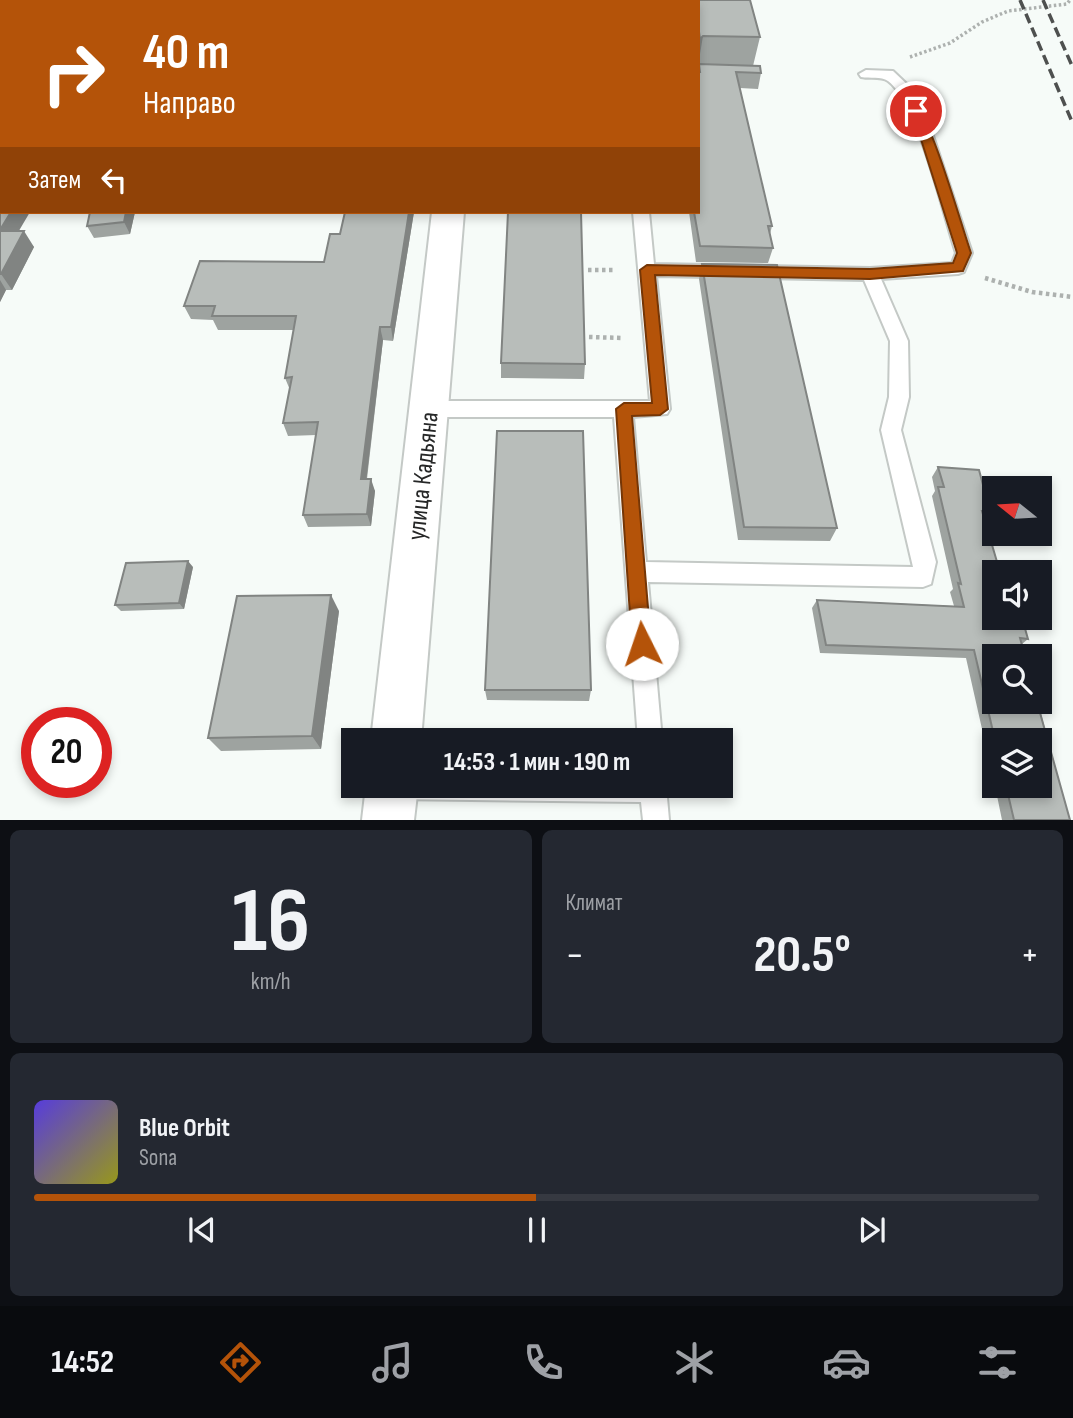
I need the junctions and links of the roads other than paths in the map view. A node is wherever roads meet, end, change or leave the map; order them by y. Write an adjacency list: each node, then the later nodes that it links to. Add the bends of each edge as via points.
1 (866, 74): 5 (lane, via 888,74 906,90 964,253 958,268)
2 (448, 214): 6 (street, улица Кадьяна)
3 (641, 214): 4 (lane)
4 (647, 270): 5 (lane); 7 (lane, via 660,409)
5 (870, 274): 8 (lane, via 900,341 899,397 891,430 925,562 923,577)
6 (429, 409): 7 (lane); 9 (street, улица Кадьяна)
7 (624, 409): 8 (lane)
8 (636, 572): 10 (lane)
9 (397, 728)
10 (648, 728)
11 (390, 798): 13 (street)
12 (654, 798): 14 (lane)
13 (388, 820)
14 (656, 820)

